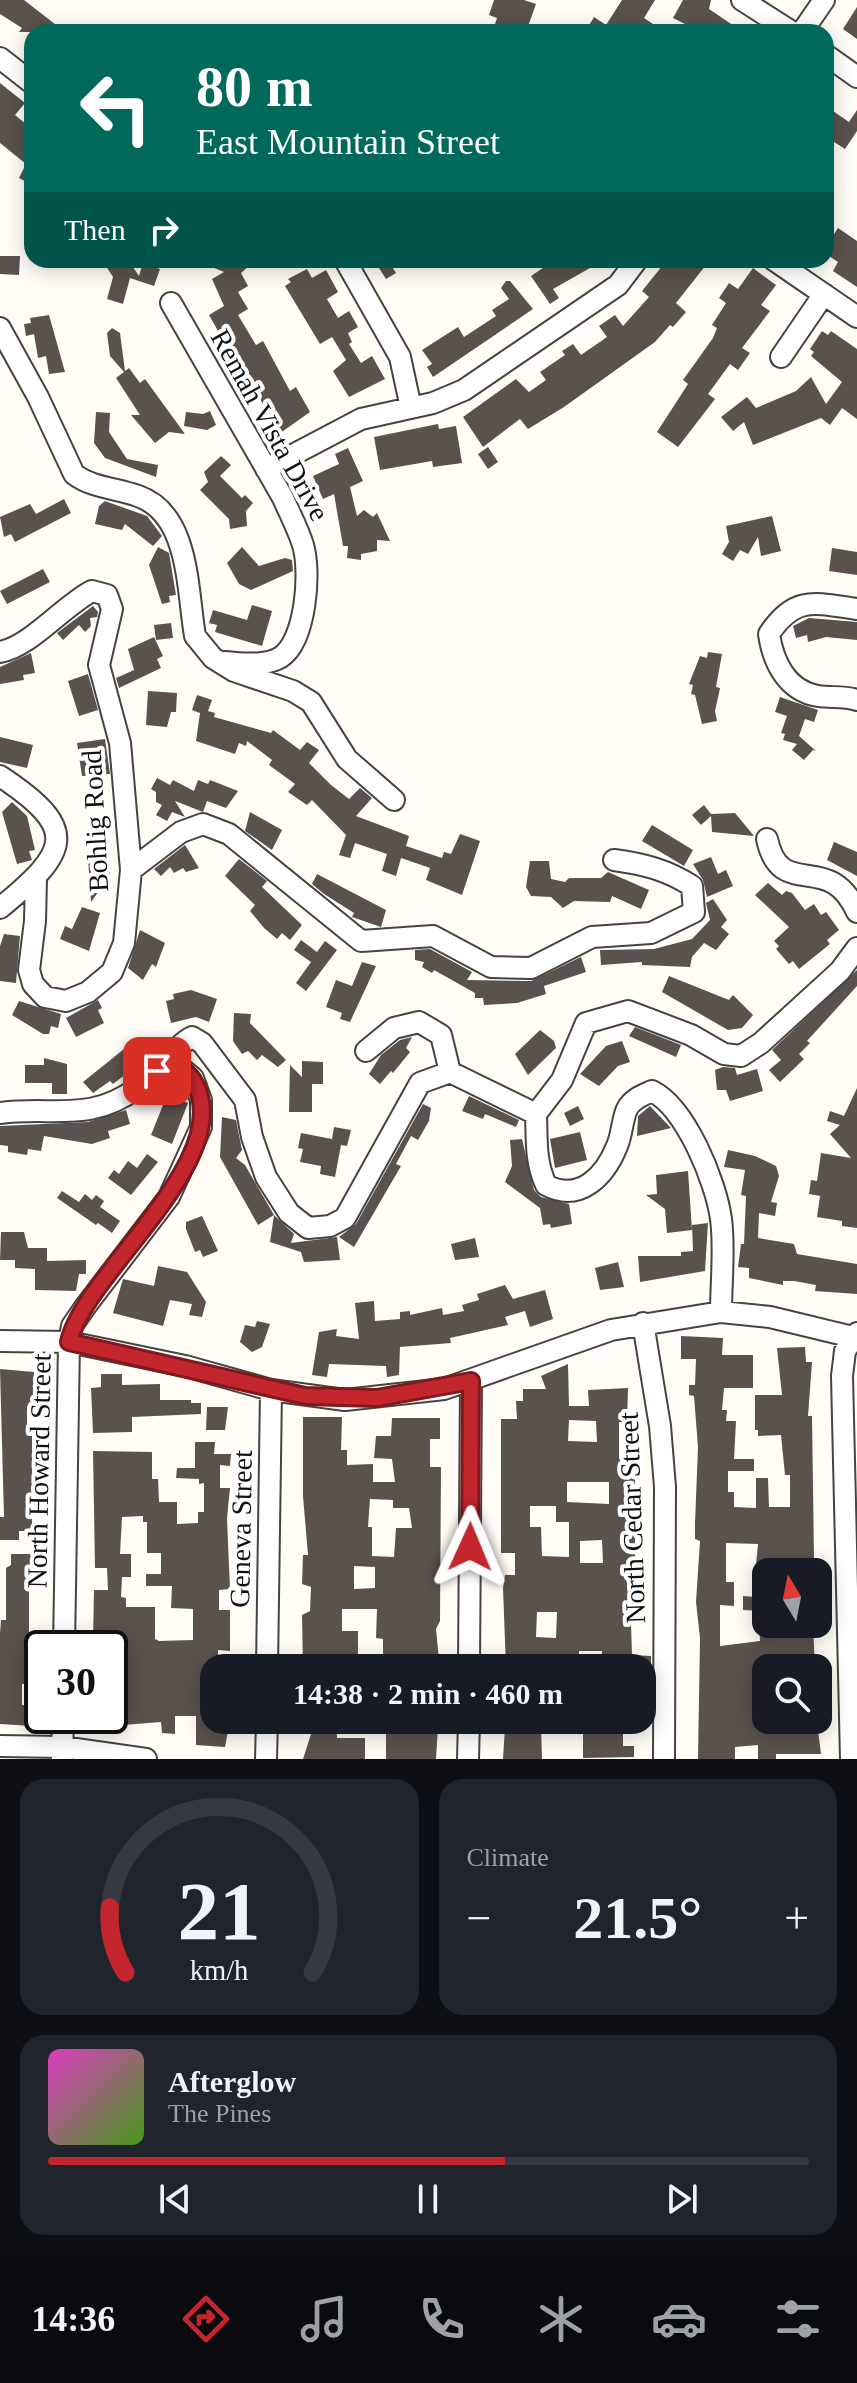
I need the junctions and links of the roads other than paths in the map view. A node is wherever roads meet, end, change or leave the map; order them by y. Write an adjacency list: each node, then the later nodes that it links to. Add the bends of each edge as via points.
1 (742, 0): 3 (street)
2 (824, 0): 4 (street)
3 (780, 24)
4 (808, 24)
5 (0, 58): 7 (street)
6 (834, 61): 8 (street)
7 (24, 77)
8 (857, 77)
9 (350, 268): 17 (street, via 400,357)
10 (631, 268): 17 (street, via 618,285 464,390)
11 (786, 268): 12 (street)
12 (824, 294): 14 (street); 16 (street)
13 (171, 303): 18 (street, Remah Vista Drive)
14 (857, 317)
15 (0, 328): 21 (street, via 74,474 84,482 155,503 166,516 181,551 195,636 213,658)
16 (781, 357)
17 (411, 408): 18 (street, via 361,419)
18 (266, 469): 21 (street, Remah Vista Drive, via 304,546 307,581 299,627 293,646 279,658)
19 (857, 609): 22 (street, via 796,606 782,614 769,634 782,674 802,691)
20 (0, 652): 27 (street, Bohlig Road, via 14,650 69,603 92,591 107,595 112,609 99,665 120,743)
21 (225, 662): 24 (street, via 234,671 311,702 347,759)
22 (857, 700)
23 (0, 776): 28 (street, via 52,817 57,836 53,853)
24 (394, 800)
25 (767, 839): 30 (street, via 784,871 834,879)
26 (614, 860): 27 (street, via 647,864 692,886 694,912 651,933 592,937 531,968 491,967 433,936 361,941 229,834 203,824 181,832)
27 (131, 870): 28 (street, Bohlig Road, via 124,943 112,972 88,992 66,1001 45,997 29,970)
28 (36, 879): 29 (street)
29 (0, 908)
30 (857, 912)
31 (857, 948): 36 (street, via 840,971 741,1056 724,1054 628,1011 599,1016 586,1023 562,1080)
32 (366, 1051): 34 (street, via 394,1028 419,1022 441,1035)
33 (170, 1059): 34 (street, via 192,1037 202,1043 245,1100 266,1177 289,1213 308,1228 345,1218 420,1083); 35 (street, via 123,1098 85,1112); 41 (street, North Howard Street, via 193,1078 201,1100 201,1127 169,1197 85,1307)
34 (450, 1072): 36 (street)
35 (0, 1113)
36 (536, 1114): 37 (street, via 541,1175 546,1185 569,1192 598,1178 618,1145 627,1109 638,1097 652,1091 665,1098 696,1147 720,1211)
37 (721, 1312): 38 (street); 39 (street)
38 (643, 1323): 42 (street, via 575,1341); 55 (street, North Cedar Street, via 665,1487)
39 (856, 1336): 47 (street, via 845,1351 842,1376)
40 (0, 1341): 41 (street)
41 (69, 1342): 43 (street); 44 (street, North Howard Street)
42 (471, 1381): 43 (street, via 413,1394 345,1400); 46 (street)
43 (271, 1390): 45 (street, Geneva Street)
44 (64, 1630)
45 (267, 1654)
46 (469, 1654)
47 (852, 1669): 56 (street)
48 (267, 1734): 53 (street)
49 (469, 1734): 54 (street)
50 (0, 1746): 51 (street)
51 (62, 1753): 52 (street)
52 (146, 1759)
53 (266, 1759)
54 (468, 1759)
55 (664, 1759)
56 (851, 1759)

